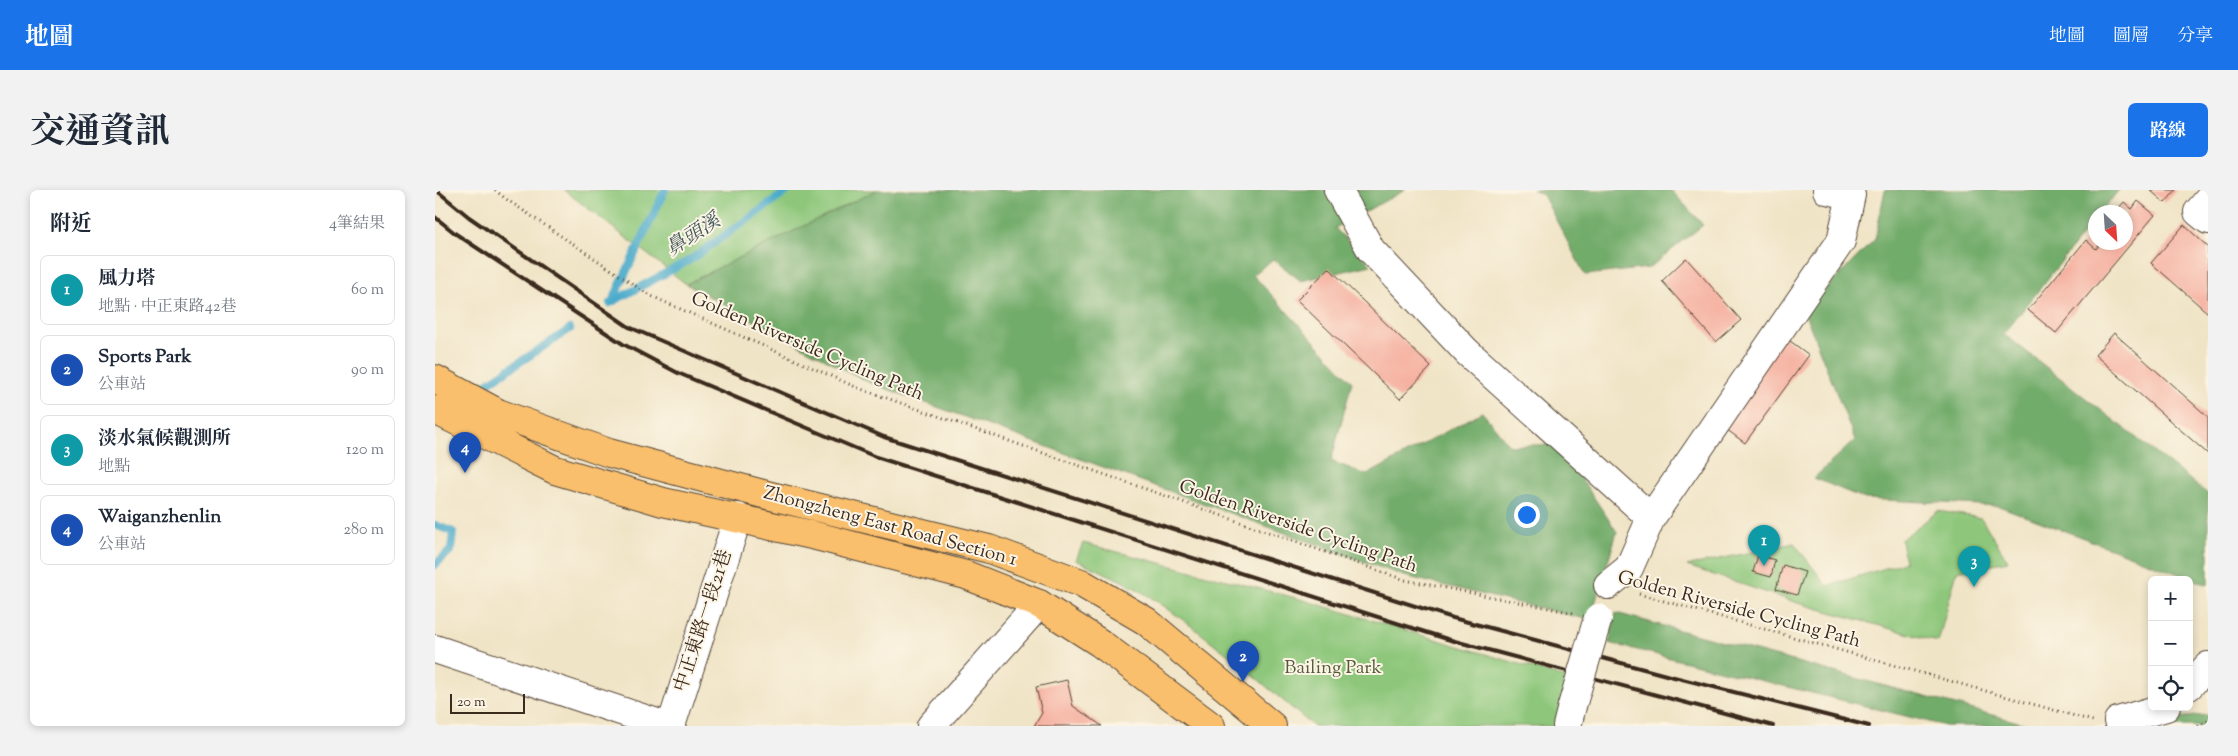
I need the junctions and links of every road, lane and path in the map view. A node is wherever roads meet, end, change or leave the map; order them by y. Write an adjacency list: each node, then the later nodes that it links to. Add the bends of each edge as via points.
1 (495, 190): 12 (path, Golden Riverside Cycling Path, via 649,295 857,388 1405,580)
2 (1338, 190): 9 (street, via 1371,250 1467,352)
3 (1843, 192): 9 (street, via 1841,241)
4 (2208, 200): 5 (street, via 2198,212)
5 (2208, 220)
6 (435, 379): 24 (main road, Zhongzheng East Road Section 1, via 498,413 609,453 989,549 1081,583 1146,621)
7 (435, 410): 8 (main road, Zhongzheng East Road Section 1, via 555,470 663,502)
8 (737, 517): 11 (main road, Zhongzheng East Road Section 1, via 966,575); 21 (street, 中正東路一段21巷)
9 (1651, 518): 10 (street, via 1629,568)
10 (1609, 585): 18 (path, Golden Riverside Cycling Path, via 2090,721)
11 (1039, 604): 22 (street); 23 (main road, Zhongzheng East Road Section 1, via 1100,643)
12 (1598, 618): 17 (street, bridge)
13 (435, 649): 20 (street)
14 (2208, 666): 15 (street)
15 (2193, 682)
16 (2152, 711): 18 (street)
17 (1569, 716)
18 (2118, 721)
19 (2208, 721): 25 (path)
20 (666, 726)
21 (671, 726)
22 (931, 726)
23 (1211, 726)
24 (1272, 726)
25 (2197, 726)

